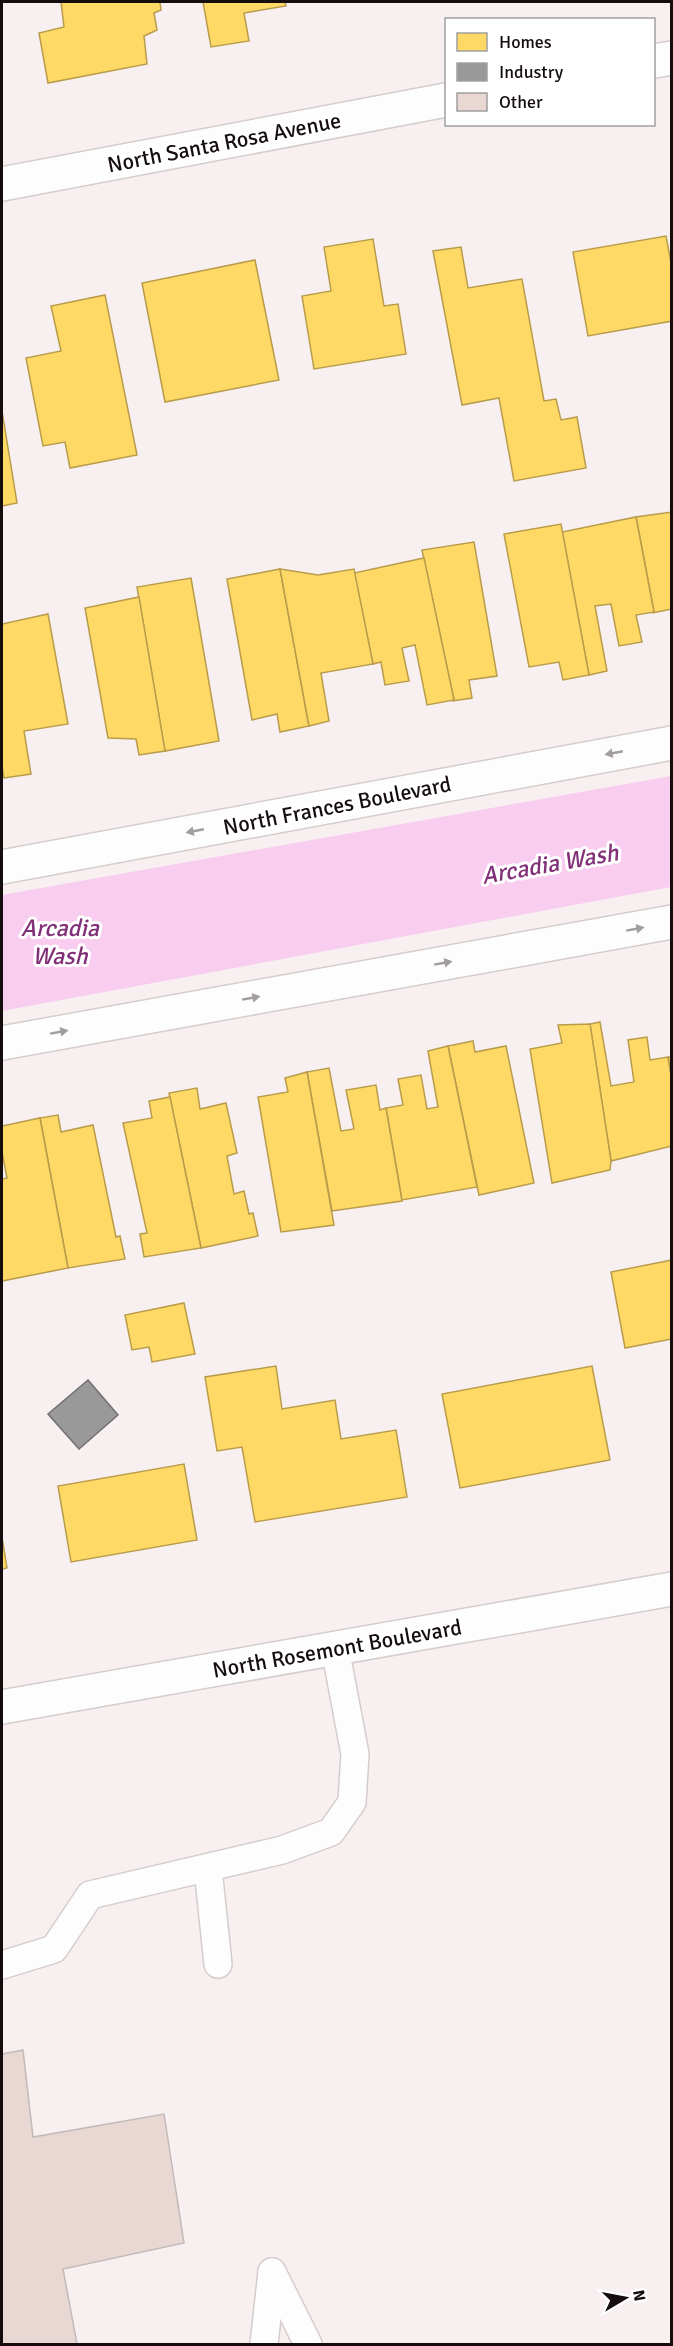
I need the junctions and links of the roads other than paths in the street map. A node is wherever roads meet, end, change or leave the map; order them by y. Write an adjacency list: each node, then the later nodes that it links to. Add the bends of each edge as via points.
1 (672, 58): 2 (street)
2 (655, 61)
3 (445, 100): 4 (street, North Santa Rosa Avenue)
4 (2, 184)
5 (672, 742): 6 (street, North Frances Boulevard, one-way to 6)
6 (2, 867)
7 (672, 922): 8 (street, one-way to 7)
8 (2, 1043)
9 (672, 1589): 10 (street, North Rosemont Boulevard)
10 (335, 1648): 11 (street, North Rosemont Boulevard); 12 (lane, via 355,1754 352,1802 331,1832 282,1850)
11 (2, 1707)
12 (208, 1869): 13 (lane); 14 (lane, via 90,1895 54,1949)
13 (218, 1964)
14 (2, 1965)
15 (264, 2344): 16 (lane, via 272,2272)
16 (308, 2344)

